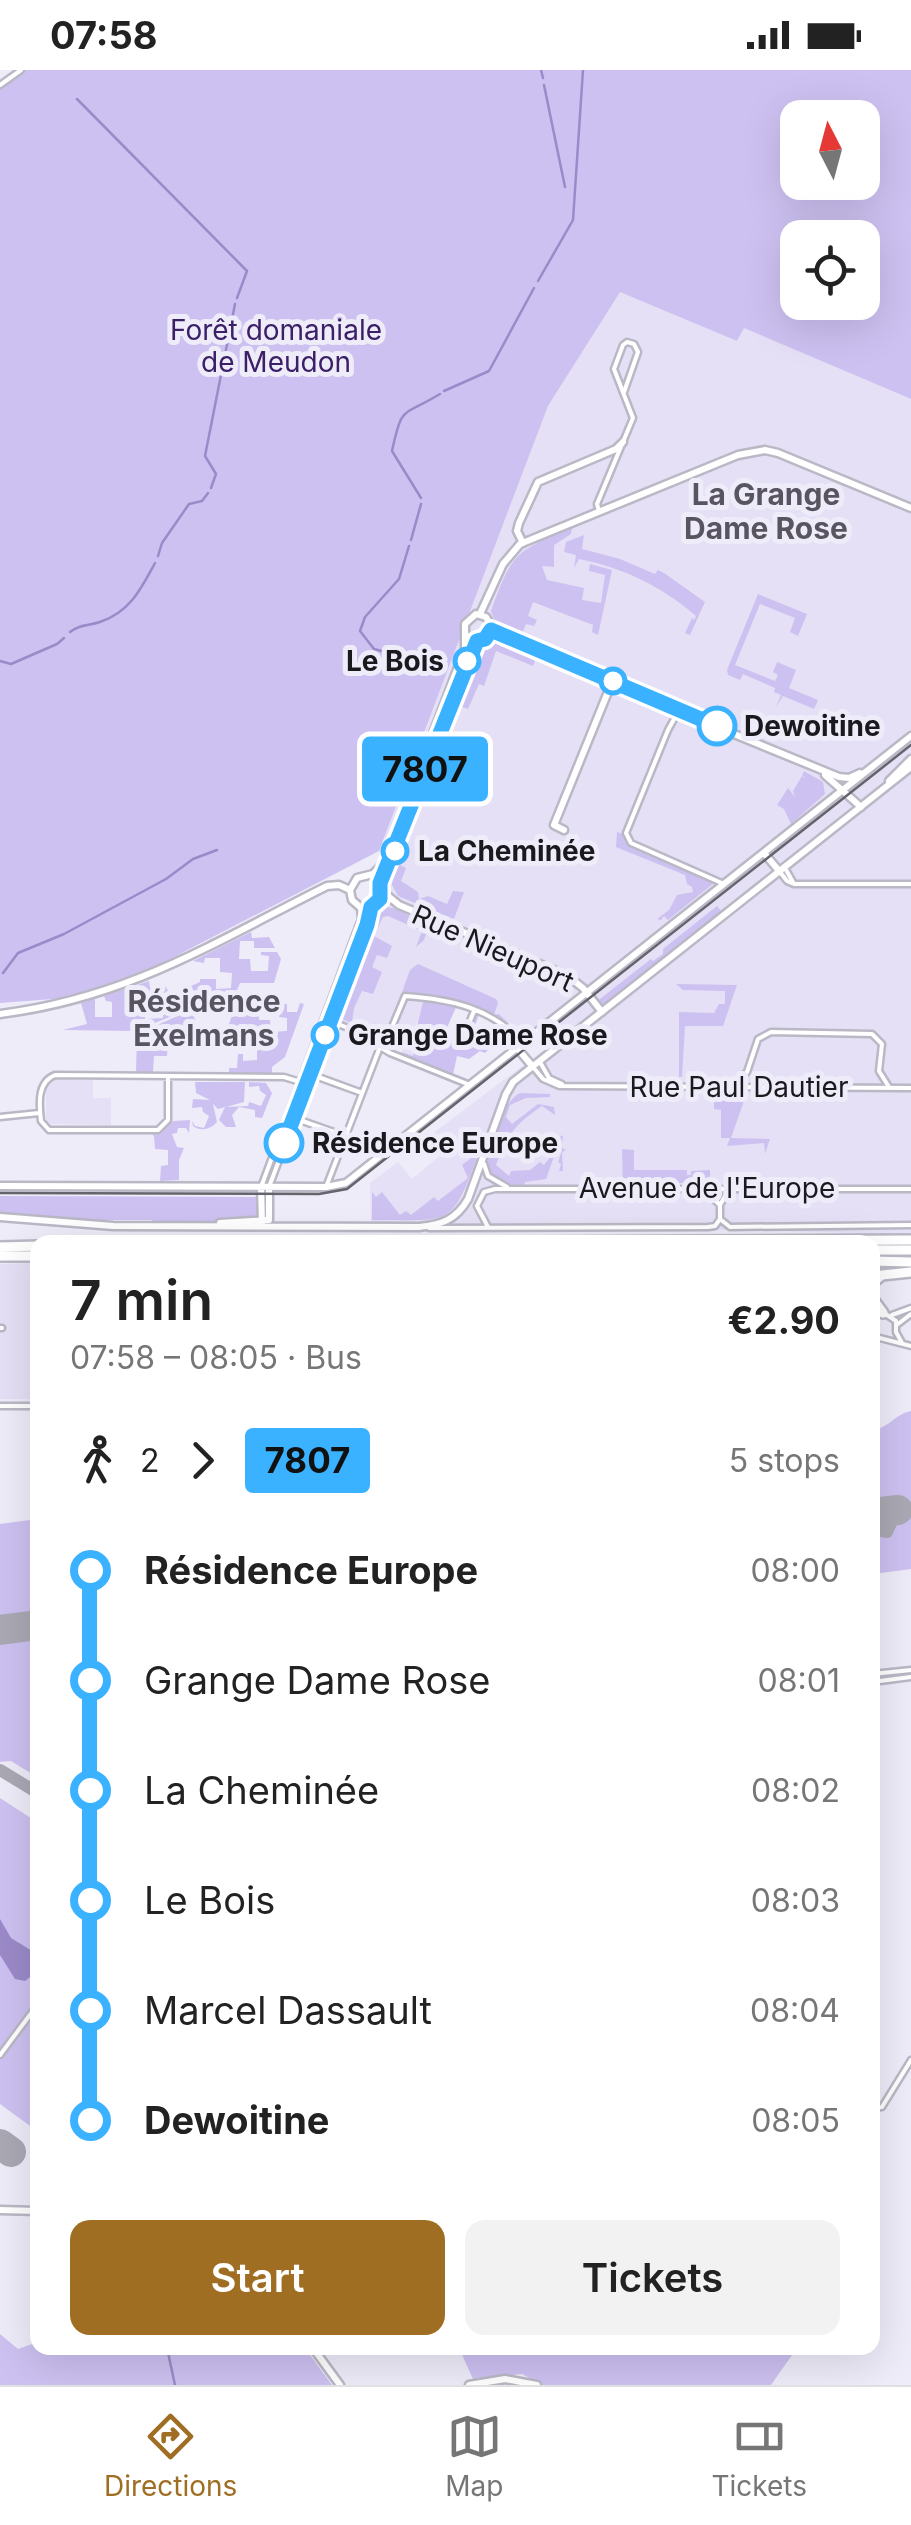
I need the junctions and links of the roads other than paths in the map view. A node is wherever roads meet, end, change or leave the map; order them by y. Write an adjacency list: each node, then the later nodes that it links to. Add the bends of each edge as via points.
1 (20, 70): 2 (street)
2 (0, 84)
3 (624, 392): 3 (street, via 638,352 627,342 614,366); 4 (street, via 633,418)
4 (623, 442): 5 (street); 6 (street)
5 (605, 454): 6 (street); 9 (street, via 538,482 517,531)
6 (614, 465): 8 (street)
7 (911, 508): 8 (street, via 766,450)
8 (599, 511): 9 (street)
9 (523, 543): 10 (street, via 502,564)
10 (483, 616): 11 (street); 12 (street, via 467,619)
11 (491, 626): 13 (street); 15 (street)
12 (467, 636): 14 (street); 29 (street, via 386,858)
13 (487, 637): 14 (street); 15 (street)
14 (477, 641): 32 (street)
15 (612, 683): 16 (street); 26 (street, via 554,826)
16 (679, 710): 20 (street); 30 (street, via 626,833 631,843)
17 (911, 736): 21 (street)
18 (911, 759): 22 (street)
19 (911, 767): 22 (street)
20 (816, 769): 21 (street, via 843,778); 23 (street); 24 (street)
21 (869, 770): 23 (street)
22 (882, 790): 25 (street)
23 (845, 792): 24 (street); 25 (street)
24 (836, 796): 27 (street)
25 (861, 807): 28 (street)
26 (564, 830)
27 (764, 854): 28 (street); 30 (street)
28 (780, 869): 31 (street, via 794,884); 39 (street)
29 (370, 875): 32 (street); 33 (street, via 357,878)
30 (724, 884): 37 (street)
31 (911, 884)
32 (381, 887): 34 (street); 35 (street, Rue Nieuport)
33 (350, 890): 36 (street); 40 (street, via 326,886 138,980)
34 (374, 905): 35 (street, Rue Nieuport); 36 (street); 41 (street)
35 (398, 905): 37 (street, Rue Nieuport, via 568,976)
36 (360, 907): 48 (street)
37 (587, 992): 39 (street); 44 (street)
38 (474, 1010): 42 (street); 43 (street, via 446,999 404,996); 44 (street, via 503,1022)
39 (602, 1012): 45 (street)
40 (0, 1014)
41 (330, 1021): 43 (street); 46 (street)
42 (461, 1043)
43 (380, 1044): 50 (street); 54 (street)
44 (520, 1046): 45 (street); 50 (street)
45 (536, 1064): 51 (street, Rue Paul Dautier, via 548,1082 567,1086); 59 (street, via 509,1088)
46 (310, 1074): 49 (street); 54 (street)
47 (168, 1077): 48 (street); 55 (street, via 51,1076 43,1085); 55 (street, via 168,1120 158,1130 49,1130)
48 (299, 1081): 49 (street); 61 (street)
49 (307, 1084): 57 (street)
50 (470, 1085): 62 (street, via 359,1174)
51 (730, 1087): 52 (street, Rue Paul Dautier); 52 (street, via 746,1072 758,1038 771,1032 872,1034 882,1044 879,1071)
52 (890, 1088): 53 (street, Rue Paul Dautier)
53 (911, 1088)
54 (362, 1093): 58 (street)
55 (40, 1112): 56 (street)
56 (0, 1117)
57 (294, 1118): 58 (street); 61 (street)
58 (346, 1136): 62 (street)
59 (482, 1160): 63 (street, via 488,1176); 72 (street, via 457,1214)
60 (0, 1186): 61 (street)
61 (265, 1187): 62 (street); 70 (street, via 269,1220)
62 (326, 1187)
63 (512, 1188): 64 (street, Avenue de l'Europe); 73 (street, via 489,1190 479,1199)
64 (701, 1188): 65 (street, Avenue de l'Europe); 67 (street)
65 (730, 1188): 66 (street, Avenue de l'Europe); 67 (street)
66 (911, 1191)
67 (720, 1204): 69 (street)
68 (0, 1218): 70 (street, Avenue de l'Europe)
69 (720, 1220): 71 (street, Avenue de l'Europe, via 730,1227); 73 (street, Avenue de l'Europe, via 708,1227)
70 (262, 1223): 72 (street, Avenue de l'Europe)
71 (911, 1224)
72 (419, 1227): 73 (street, Avenue de l'Europe)
73 (488, 1227)
74 (911, 1237): 75 (highway)
75 (880, 1238)
76 (30, 1246): 77 (highway)
77 (0, 1247)
78 (880, 1250): 79 (highway)
79 (911, 1250)
80 (0, 1256): 81 (highway)
81 (30, 1256)
82 (880, 1262): 83 (highway)
83 (911, 1268): 84 (highway); 85 (highway)
84 (880, 1269)
85 (880, 1277)
86 (911, 1311): 87 (street); 89 (street)
87 (880, 1316)
88 (880, 1316): 89 (street)
89 (898, 1324): 90 (street)
90 (896, 1332): 92 (street); 93 (street)
91 (880, 1336): 92 (street)
92 (889, 1338): 93 (street)
93 (902, 1343): 94 (street)
94 (911, 1346)
95 (0, 1406): 96 (street)
96 (30, 1406)
97 (911, 1670): 98 (street)
98 (880, 1673)
99 (911, 1677): 100 (street)
100 (880, 1681)
101 (30, 2015): 102 (street)
102 (0, 2055)
103 (911, 2060): 104 (street)
104 (880, 2107)
105 (0, 2210): 106 (street)
106 (30, 2211)
107 (318, 2355): 108 (street)
108 (338, 2385)
109 (469, 2385): 110 (street, via 505,2379)
110 (537, 2385)

